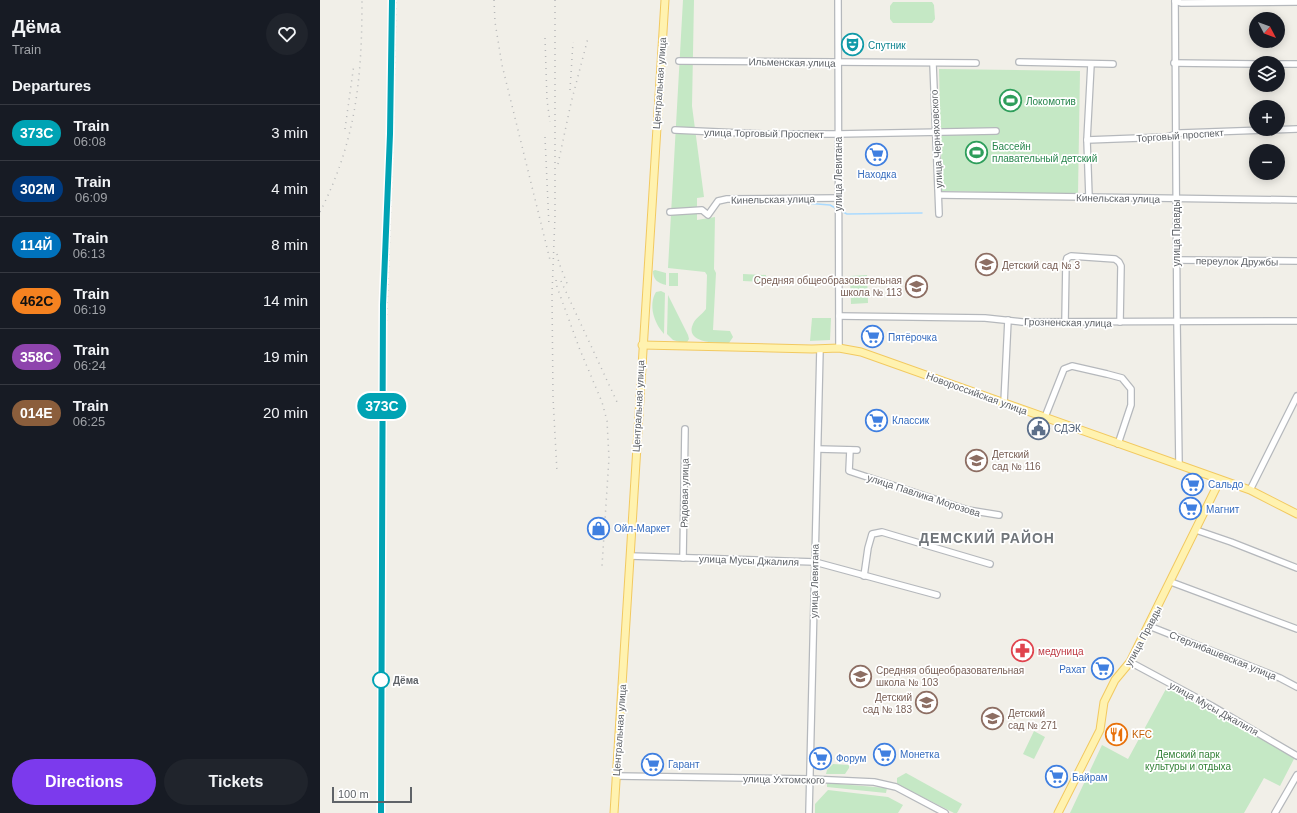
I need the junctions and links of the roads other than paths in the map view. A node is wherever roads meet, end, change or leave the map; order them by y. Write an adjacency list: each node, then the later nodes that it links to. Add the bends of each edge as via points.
1 (665, 0): 38 (main road, Центральная улица)
2 (838, 0): 7 (street, улица Левитана)
3 (1175, 1): 4 (street); 9 (street, улица Правды)
4 (1297, 2)
5 (679, 61): 7 (street, Ильменская улица)
6 (1019, 62): 11 (street)
7 (839, 63): 10 (street, Ильменская улица); 20 (street, улица Левитана)
8 (976, 63): 10 (street, Ильменская улица)
9 (1174, 63): 13 (street); 21 (street, улица Правды)
10 (933, 64): 18 (street, улица Черняховского)
11 (1091, 64): 12 (street); 22 (street)
12 (1113, 64)
13 (1249, 64)
14 (1285, 64): 15 (street)
15 (1297, 64)
16 (1297, 129): 21 (street, Торговый проспект)
17 (675, 130): 20 (street, улица Торговый Проспект)
18 (935, 131): 19 (street, улица Торговый Проспект); 20 (street, улица Торговый Проспект); 23 (street, улица Черняховского)
19 (996, 131)
20 (838, 134): 25 (street, улица Левитана)
21 (1176, 135): 22 (street, Торговый проспект); 26 (street, улица Правды)
22 (1087, 140): 24 (street)
23 (939, 195): 24 (street, Кинельская улица); 29 (street, улица Черняховского)
24 (1089, 197): 26 (street, Кинельская улица)
25 (838, 198): 28 (street, Кинельская улица, via 728,199 718,201 708,215 702,210); 32 (street, улица Левитана)
26 (1176, 200): 27 (street, Кинельская улица); 30 (street, улица Правды)
27 (1297, 200)
28 (670, 212)
29 (939, 214)
30 (1176, 260): 31 (street, переулок Дружбы); 37 (street, улица Правды)
31 (1297, 261)
32 (839, 316): 33 (street, Грозненская улица); 39 (street, улица Левитана)
33 (1008, 320): 35 (street, Грозненская улица); 42 (street)
34 (1297, 321): 37 (street, Грозненская улица)
35 (1065, 322): 36 (street, Грозненская улица); 36 (street, via 1066,262 1071,256 1115,259 1119,262)
36 (1120, 322): 37 (street, Грозненская улица)
37 (1177, 322): 49 (street, улица Правды)
38 (642, 345): 40 (main road, Новороссийская улица); 55 (main road, Центральная улица)
39 (838, 348): 40 (main road, Новороссийская улица); 42 (main road, Новороссийская улица, via 861,352)
40 (820, 349): 46 (street, улица Левитана)
41 (1297, 396): 51 (street)
42 (1004, 403): 43 (main road, Новороссийская улица)
43 (1045, 417): 45 (main road, Новороссийская улица); 45 (street, via 1064,369 1072,366 1082,367 1122,378 1131,389 1131,405)
44 (685, 429): 56 (street, Рядовая улица)
45 (1118, 444): 49 (main road, Новороссийская улица)
46 (818, 449): 47 (street); 57 (street, улица Левитана)
47 (850, 450): 48 (street); 53 (street, улица Павлика Морозова, via 849,471 968,510)
48 (857, 450)
49 (1179, 465): 50 (main road, Новороссийская улица)
50 (1220, 480): 51 (main road, Новороссийская улица); 54 (main road, улица Правды)
51 (1250, 490): 52 (main road, Новороссийская улица)
52 (1297, 514)
53 (999, 515)
54 (1196, 530): 59 (street); 61 (main road, улица Правды)
55 (630, 556): 56 (street, улица Мусы Джалиля); 69 (main road, Центральная улица)
56 (683, 558): 57 (street, улица Мусы Джалиля)
57 (815, 562): 60 (street, улица Мусы Джалиля); 70 (street, улица Левитана)
58 (990, 564): 60 (street, via 882,532 872,534 869,540)
59 (1297, 568)
60 (864, 576): 62 (street, улица Мусы Джалиля)
61 (1171, 582): 63 (main road, улица Правды); 64 (street)
62 (937, 595)
63 (1149, 626): 65 (main road, улица Правды); 66 (street, Стерлибашевская улица)
64 (1297, 629)
65 (1130, 662): 67 (street, улица Мусы Джалиля); 74 (main road, улица Правды, via 1115,680 1104,702 1100,730)
66 (1297, 687)
67 (1297, 756)
68 (1297, 775): 75 (street)
69 (616, 776): 70 (street, улица Ухтомского); 71 (main road, Центральная улица)
70 (810, 779): 72 (street, улица Левитана); 73 (street, улица Ухтомского, via 888,784)
71 (614, 813)
72 (809, 813)
73 (945, 813)
74 (1058, 813)
75 (1275, 813)

